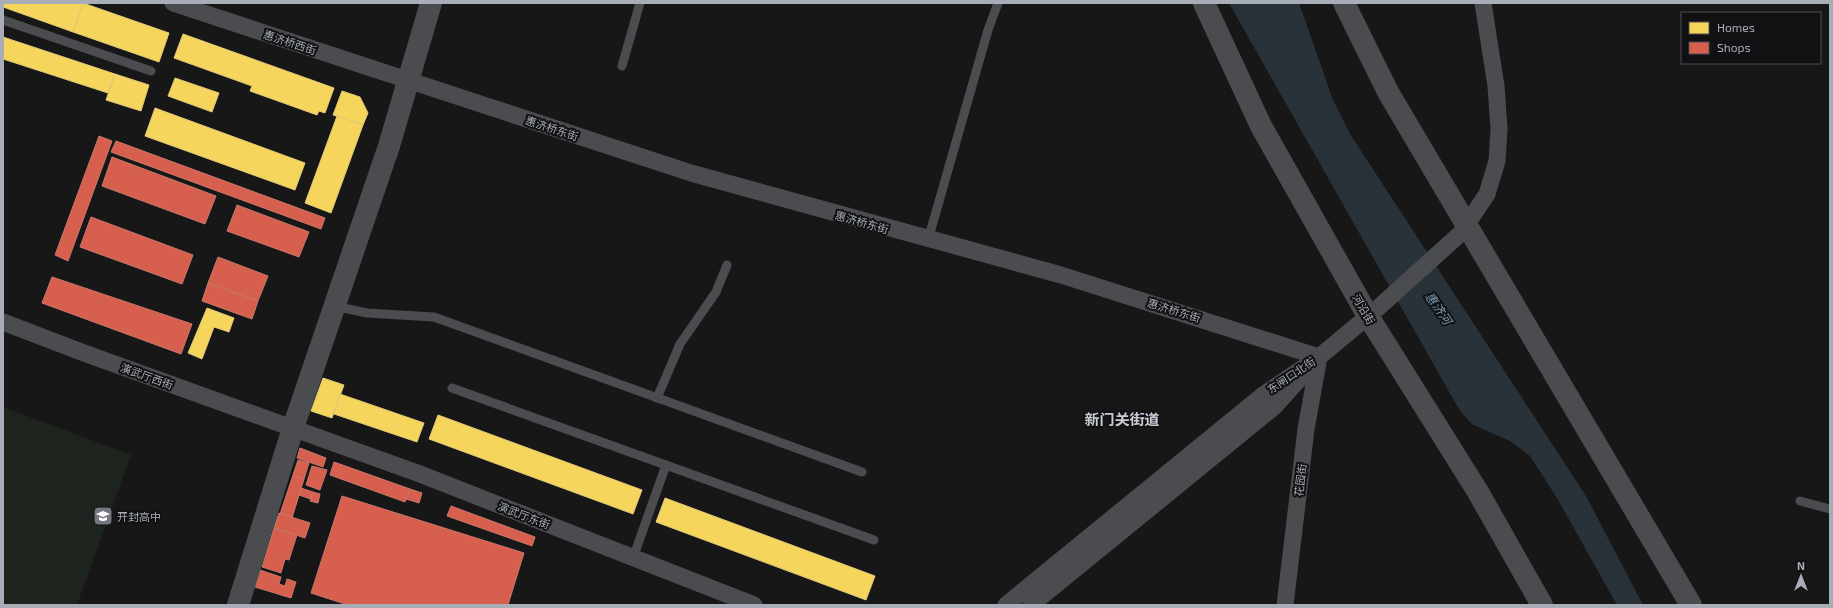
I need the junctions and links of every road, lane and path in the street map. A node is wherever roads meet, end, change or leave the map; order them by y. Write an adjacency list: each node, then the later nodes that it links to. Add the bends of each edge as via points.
1 (173, 3): 11 (street, 惠济桥西街)
2 (431, 3): 11 (street)
3 (640, 3): 9 (lane)
4 (998, 3): 13 (lane)
5 (1204, 3): 16 (street, 河沿街, via 1261,126)
6 (1344, 3): 12 (street, via 1388,92)
7 (1483, 3): 12 (street, via 1496,86 1499,146 1496,168 1487,194)
8 (3, 20): 10 (lane)
9 (622, 66)
10 (151, 70)
11 (407, 81): 13 (street, 惠济桥东街, via 691,173); 15 (street, via 389,146)
12 (1466, 225): 16 (street, via 1445,249); 34 (street)
13 (928, 240): 18 (street, 惠济桥东街, via 1068,278)
14 (727, 265): 20 (lane, via 716,292 680,344)
15 (334, 306): 20 (lane, via 367,313 434,317); 21 (street)
16 (1373, 312): 18 (street); 33 (street, 河沿街)
17 (3, 322): 21 (street, 演武厅西街)
18 (1319, 356): 30 (street, 东闸口北街, via 1263,395); 31 (street, 东闸口北街, via 1274,407); 32 (street, 花园街, via 1306,429)
19 (452, 388): 22 (lane)
20 (657, 398): 23 (lane)
21 (293, 428): 27 (street, 演武厅东街, via 420,474); 28 (street)
22 (666, 465): 26 (lane); 27 (lane)
23 (862, 472)
24 (1800, 501): 25 (lane)
25 (1830, 509)
26 (874, 540)
27 (633, 558): 29 (street, 演武厅东街)
28 (238, 605)
29 (754, 605)
30 (1006, 605)
31 (1031, 605)
32 (1285, 605)
33 (1542, 605)
34 (1691, 605)

